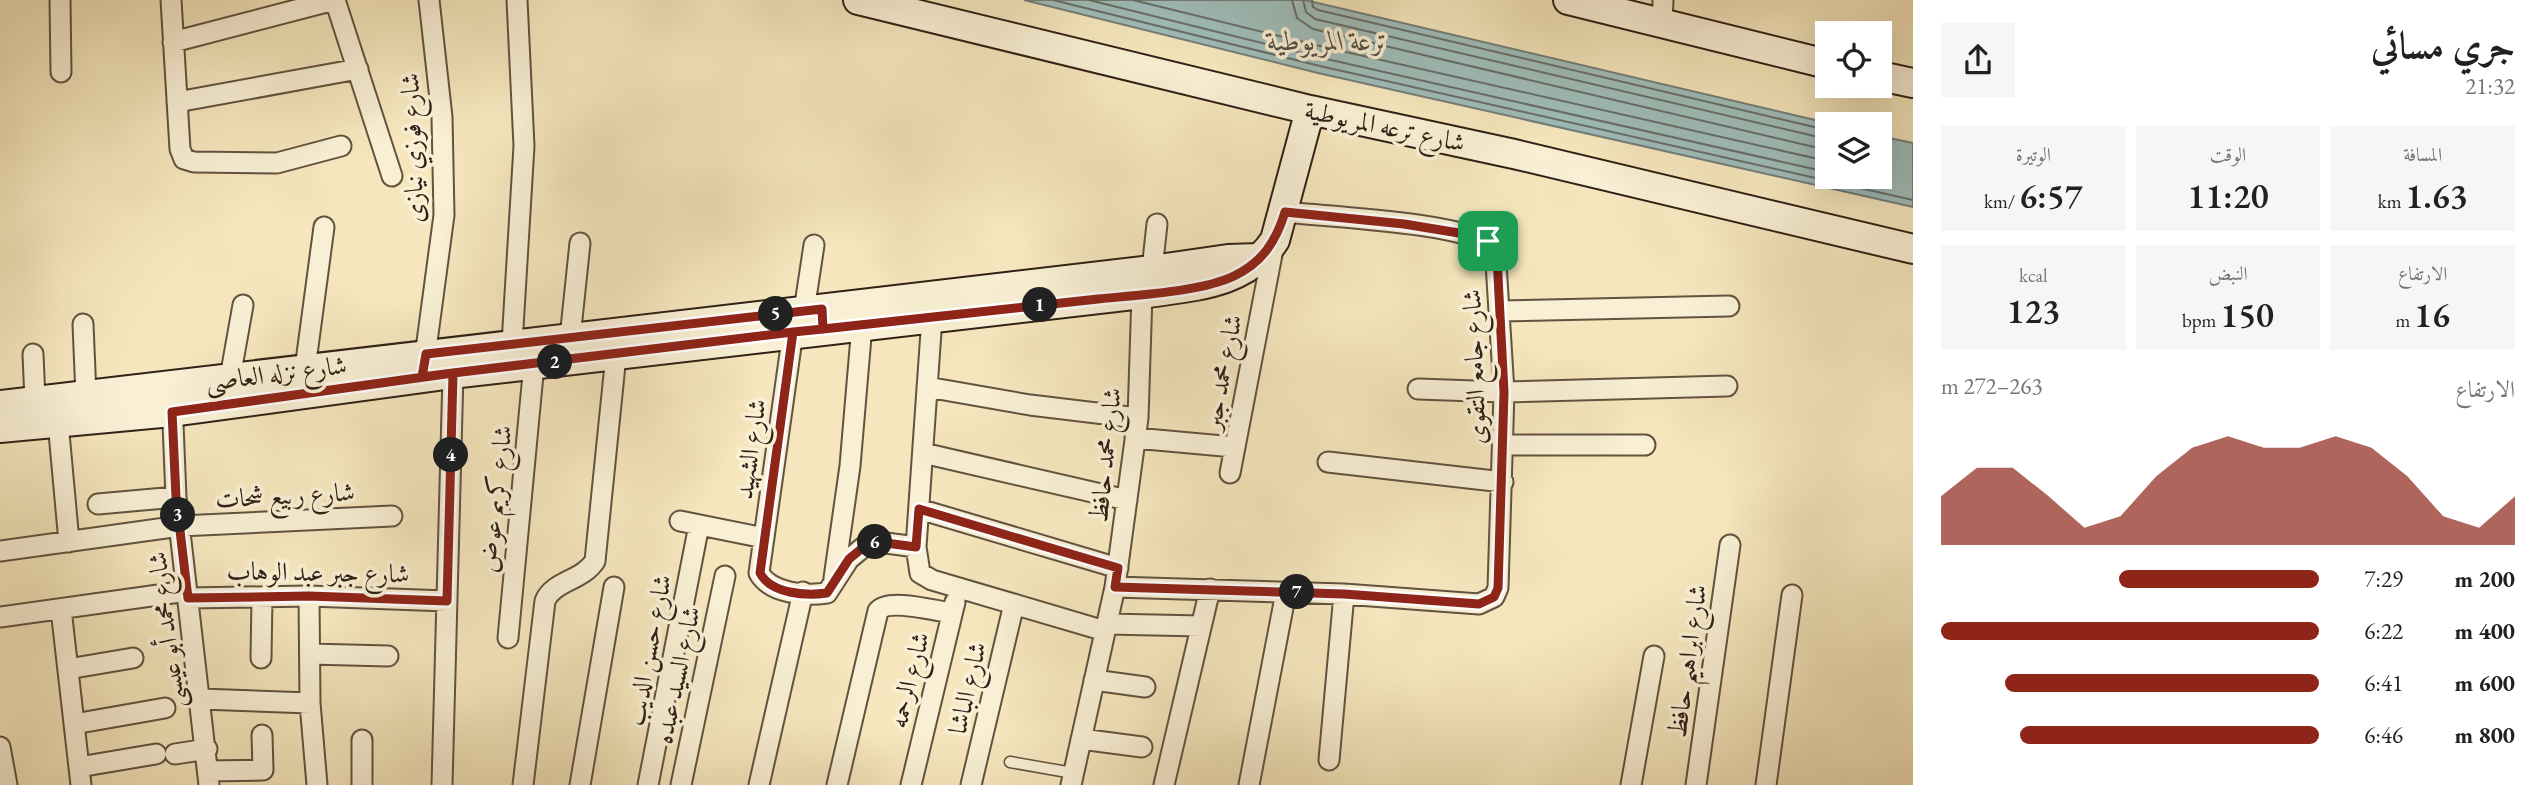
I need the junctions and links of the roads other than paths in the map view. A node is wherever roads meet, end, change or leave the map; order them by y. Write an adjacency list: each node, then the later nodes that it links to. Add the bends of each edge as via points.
1 (60, 0): 12 (street)
2 (171, 0): 9 (street)
3 (335, 0): 9 (street); 11 (street)
4 (429, 0): 40 (street, شارع فوزي نيازى, via 445,166 444,215)
5 (517, 0): 36 (street, via 524,146)
6 (858, 0): 16 (street, شارع ترعه المريوطية)
7 (1568, 0): 8 (street)
8 (1662, 12): 10 (street)
9 (173, 42): 15 (street)
10 (1815, 60)
11 (358, 69): 15 (street); 18 (street)
12 (61, 72)
13 (1892, 79): 14 (street)
14 (1913, 83)
15 (177, 103): 17 (street, via 180,149 184,159 194,162 277,163)
16 (1310, 110): 19 (street); 25 (street, شارع ترعه المريوطية)
17 (341, 146)
18 (392, 176)
19 (1285, 212): 24 (street); 30 (street, شارع جامع التقوى, via 1404,224 1488,241 1497,257)
20 (1157, 224): 26 (street, شارع محمد حافظ)
21 (324, 227): 41 (street)
22 (580, 243): 35 (street)
23 (814, 245): 32 (street, شارع الشهيد)
24 (1268, 249): 26 (street, شارع نزله العاصى, via 1232,277 1215,282); 57 (street, شارع محمد جبر)
25 (1913, 249)
26 (1147, 282): 27 (street, شارع نزله العاصى); 54 (street, شارع محمد حافظ)
27 (1057, 292): 31 (street, شارع نزله العاصى); 32 (street, شارع نزله العاصى)
28 (243, 305): 43 (street)
29 (1730, 306): 30 (street)
30 (1500, 311): 47 (street, شارع جامع التقوى)
31 (932, 317): 34 (street, شارع نزله العاصى); 45 (street)
32 (810, 320): 34 (street, شارع نزله العاصى); 35 (street, شارع نزله العاصى); 38 (street, شارع نزله العاصى); 68 (street, شارع الشهيد)
33 (83, 324): 48 (street)
34 (862, 325): 75 (street)
35 (569, 338): 36 (street, شارع نزله العاصى)
36 (512, 344): 40 (street, شارع نزله العاصى)
37 (33, 354): 50 (street)
38 (616, 355): 39 (street, شارع نزله العاصى); 121 (street, via 595,561 589,571 549,592 545,601)
39 (534, 364): 42 (street, شارع نزله العاصى); 93 (street, شارع كريم عوض)
40 (424, 366): 41 (street, شارع نزله العاصى); 42 (street, شارع نزله العاصى); 49 (street, شارع نزله العاصى)
41 (305, 369): 43 (street, شارع نزله العاصى)
42 (453, 373): 86 (street)
43 (230, 378): 49 (street, شارع نزله العاصى)
44 (1727, 386): 47 (street)
45 (927, 387): 54 (street); 58 (street)
46 (1418, 389): 47 (street)
47 (1504, 392): 55 (street, شارع جامع التقوى)
48 (86, 396): 49 (street, شارع نزله العاصى); 50 (street, شارع نزله العاصى)
49 (172, 399): 52 (street, شارع نزله العاصى); 62 (street, شارع محمد أبو عيسى)
50 (35, 401): 51 (street, شارع نزله العاصى)
51 (0, 405)
52 (58, 422): 53 (street, شارع نزله العاصى); 69 (street)
53 (0, 428)
54 (1137, 428): 57 (street); 63 (street, شارع محمد حافظ)
55 (1504, 445): 56 (street); 61 (street, شارع جامع التقوى)
56 (1645, 445)
57 (1234, 447): 60 (street, شارع محمد جبر)
58 (923, 453): 63 (street); 65 (street)
59 (1328, 462): 61 (street)
60 (1230, 474)
61 (1503, 482): 82 (street, شارع جامع التقوى, via 1494,597 1479,604)
62 (176, 497): 64 (street); 67 (street, شارع محمد أبو عيسى)
63 (1127, 500): 74 (street, شارع محمد حافظ)
64 (98, 504)
65 (919, 509): 71 (street); 74 (street)
66 (392, 516): 67 (street, شارع ربيع شحات)
67 (180, 526): 69 (street, شارع ربيع شحات); 81 (street, شارع محمد أبو عيسى)
68 (764, 538): 79 (street, شارع الشهيد, via 760,573 765,583 774,589); 123 (street, شارع حسن الديب, via 690,523)
69 (69, 542): 72 (street, شارع ربيع شحات)
70 (1730, 545): 132 (street, شارع ابراهيم حافظ)
71 (916, 547): 75 (street, via 871,541 849,559); 77 (street, via 920,573)
72 (0, 551)
73 (725, 576): 124 (street, شارع السيد عبده)
74 (1116, 577): 78 (street); 92 (street, شارع محمد حافظ)
75 (834, 583): 79 (street, via 827,593)
76 (614, 587): 122 (street)
77 (958, 588): 87 (street); 89 (street, شارع الرحمه)
78 (1210, 589): 80 (street); 91 (street)
79 (803, 592): 125 (street)
80 (1286, 592): 82 (street); 130 (street)
81 (188, 594): 85 (street, شارع جبر عبد الوهاب); 88 (street, شارع جبر عبد الوهاب); 102 (street, شارع محمد أبو عيسى)
82 (1344, 594): 112 (street)
83 (1792, 595): 133 (street)
84 (309, 596): 85 (street, شارع جبر عبد الوهاب); 86 (street, شارع جبر عبد الوهاب); 94 (street)
85 (262, 597): 98 (street)
86 (447, 601): 120 (street)
87 (1014, 604): 92 (street); 128 (street, شارع الباشا)
88 (61, 609): 90 (street, شارع جبر عبد الوهاب); 99 (street)
89 (952, 613): 126 (street, via 893,605 878,611); 127 (street, شارع الرحمه)
90 (0, 617)
91 (1201, 626): 92 (street); 129 (street)
92 (1106, 627): 100 (street, شارع محمد حافظ)
93 (508, 638)
94 (310, 654): 95 (street); 103 (street)
95 (388, 656)
96 (1654, 656): 131 (street)
97 (133, 657): 99 (street)
98 (261, 658)
99 (68, 669): 105 (street)
100 (1094, 680): 101 (street); 107 (street, شارع محمد حافظ)
101 (1146, 687)
102 (201, 699): 103 (street); 111 (street, شارع محمد أبو عيسى)
103 (310, 703): 118 (street)
104 (165, 708): 105 (street)
105 (74, 724): 114 (street)
106 (262, 735): 115 (street, via 263,770)
107 (1081, 739): 110 (street); 116 (street, شارع محمد حافظ)
108 (362, 740): 119 (street)
109 (0, 747): 117 (street)
110 (1142, 747)
111 (207, 749): 114 (street, via 165,754); 115 (street, شارع محمد أبو عيسى)
112 (1329, 760)
113 (1010, 762): 116 (lane)
114 (80, 776)
115 (209, 778)
116 (1072, 779)
117 (7, 785)
118 (317, 785)
119 (362, 785)
120 (442, 785)
121 (523, 785)
122 (580, 785)
123 (648, 785)
124 (681, 785)
125 (759, 785)
126 (837, 785)
127 (911, 785)
128 (971, 785)
129 (1164, 785)
130 (1249, 785)
131 (1631, 785)
132 (1696, 785)
133 (1766, 785)

